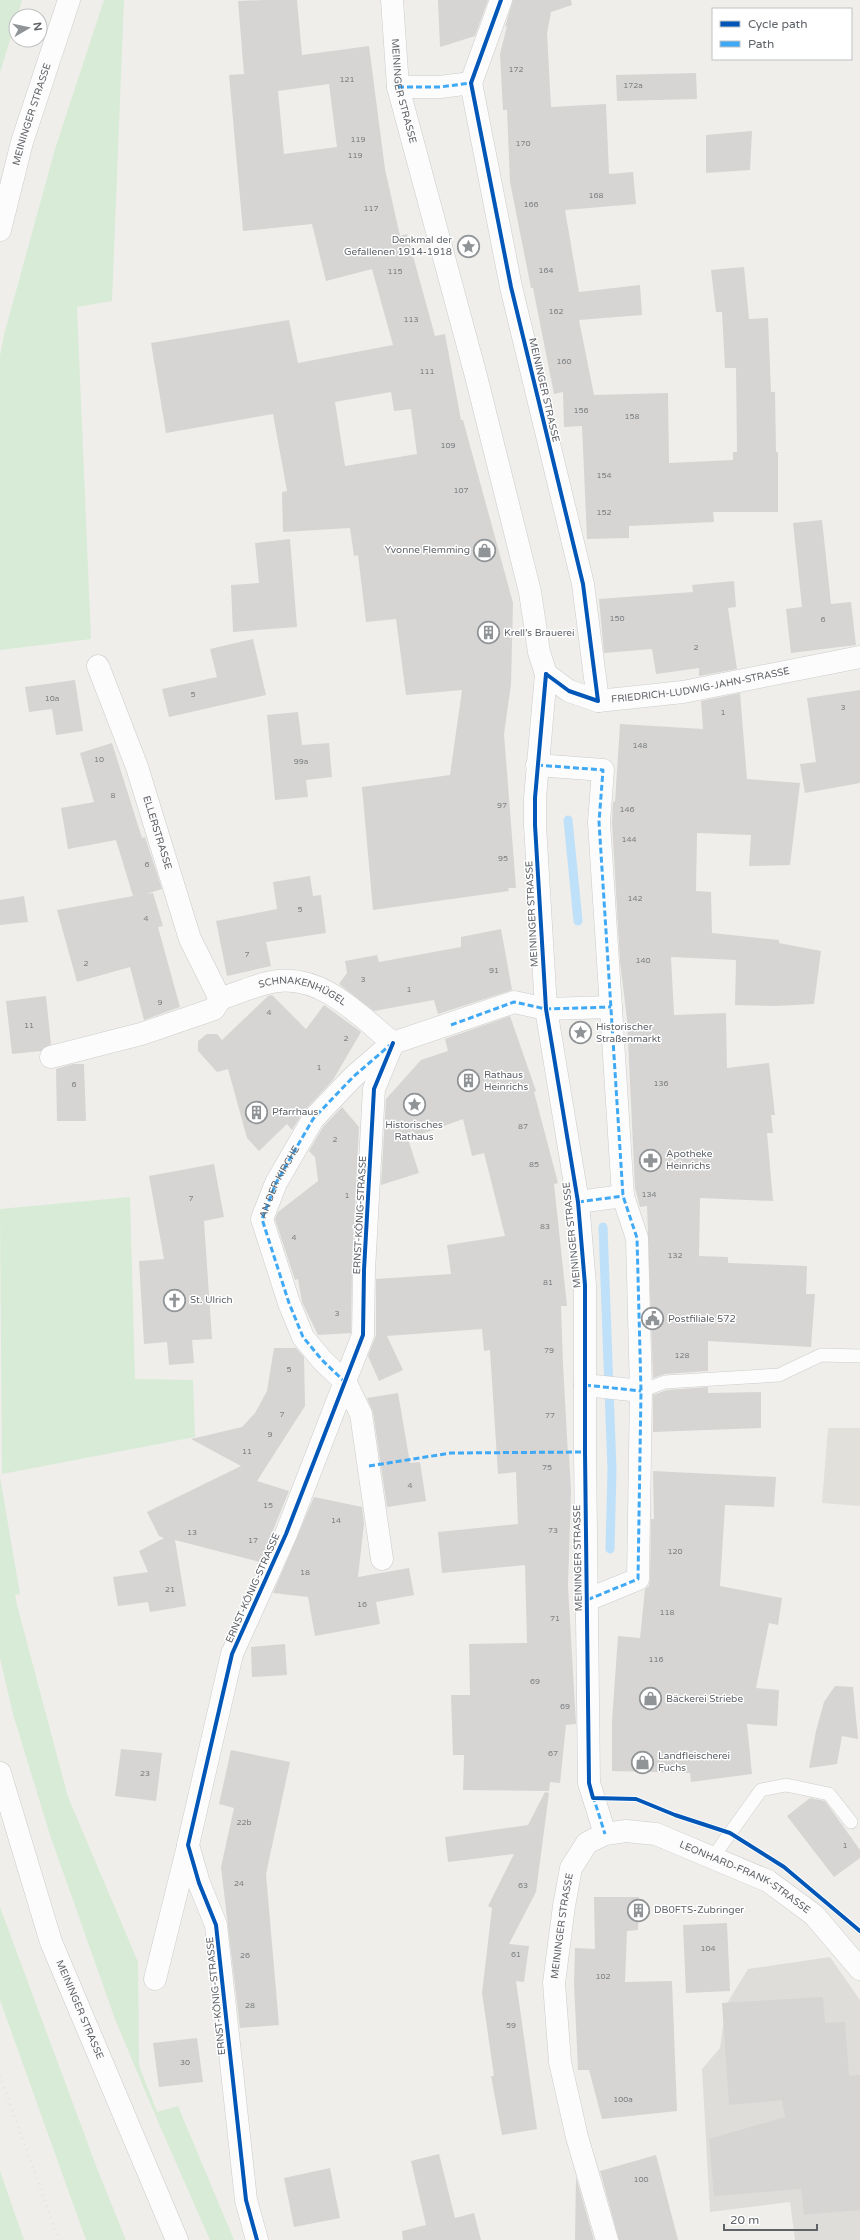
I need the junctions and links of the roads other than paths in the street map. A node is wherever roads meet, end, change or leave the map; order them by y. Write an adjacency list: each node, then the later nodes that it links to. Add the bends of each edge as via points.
1 (69, 0): 6 (street, MEININGER STRASSE, via 22,142)
2 (392, 0): 5 (street, MEININGER STRASSE)
3 (501, 0): 4 (street)
4 (470, 83): 5 (street); 10 (street, MEININGER STRASSE, via 511,287 583,584)
5 (398, 88): 9 (street, MEININGER STRASSE, via 476,376 526,576 539,652)
6 (0, 230)
7 (860, 656): 10 (street, FRIEDRICH-LUDWIG-JAHN-STRASSE, via 683,692)
8 (98, 666): 12 (street, ELLERSTRASSE, via 137,767 190,939)
9 (546, 674): 10 (street, FRIEDRICH-LUDWIG-JAHN-STRASSE, via 569,691); 11 (street, MEININGER STRASSE)
10 (598, 701)
11 (537, 764): 13 (street, MEININGER STRASSE, via 603,770 599,822); 14 (street, MEININGER STRASSE, via 535,825)
12 (220, 998): 15 (street, SCHNAKENHÜGEL, via 277,981 302,981 340,999); 16 (street, SCHNAKENHÜGEL, via 214,1009 174,1023)
13 (611, 1007): 14 (street); 17 (street, MEININGER STRASSE)
14 (546, 1009): 15 (street, via 514,1002); 18 (street, MEININGER STRASSE)
15 (393, 1043): 20 (street, ERNST-KÖNIG-STRASSE, via 374,1089 364,1270 364,1335); 20 (street, AN DER KIRCHE, via 353,1077 313,1119 276,1183 262,1219 289,1303 303,1337)
16 (51, 1057)
17 (623, 1196): 18 (street, MEININGER STRASSE); 22 (street, MEININGER STRASSE, via 637,1238)
18 (578, 1202): 21 (street, MEININGER STRASSE)
19 (860, 1356): 22 (lane, via 822,1355 779,1375 665,1382)
20 (346, 1383): 23 (street, via 361,1414); 28 (street, ERNST-KÖNIG-STRASSE, via 286,1534 232,1654)
21 (590, 1386): 22 (street); 24 (street, MEININGER STRASSE)
22 (633, 1390): 24 (street, MEININGER STRASSE, via 638,1579)
23 (382, 1559)
24 (587, 1600): 27 (street, MEININGER STRASSE, via 589,1783)
25 (0, 1773): 32 (street, MEININGER STRASSE, via 51,1942)
26 (851, 1822): 29 (lane, via 829,1794 786,1785 761,1790)
27 (604, 1834): 29 (street, LEONHARD-FRANK-STRASSE, via 626,1830 656,1834); 34 (street, MEININGER STRASSE, via 587,1843 571,1868 554,1983 560,2062 577,2138)
28 (188, 1845): 31 (street, ERNST-KÖNIG-STRASSE); 33 (street, ERNST-KÖNIG-STRASSE, via 199,1883 216,1925 246,2200)
29 (713, 1856): 30 (street, LEONHARD-FRANK-STRASSE, via 768,1881 814,1915)
30 (856, 1957)
31 (155, 1979)
32 (177, 2240)
33 (257, 2240)
34 (607, 2240)

